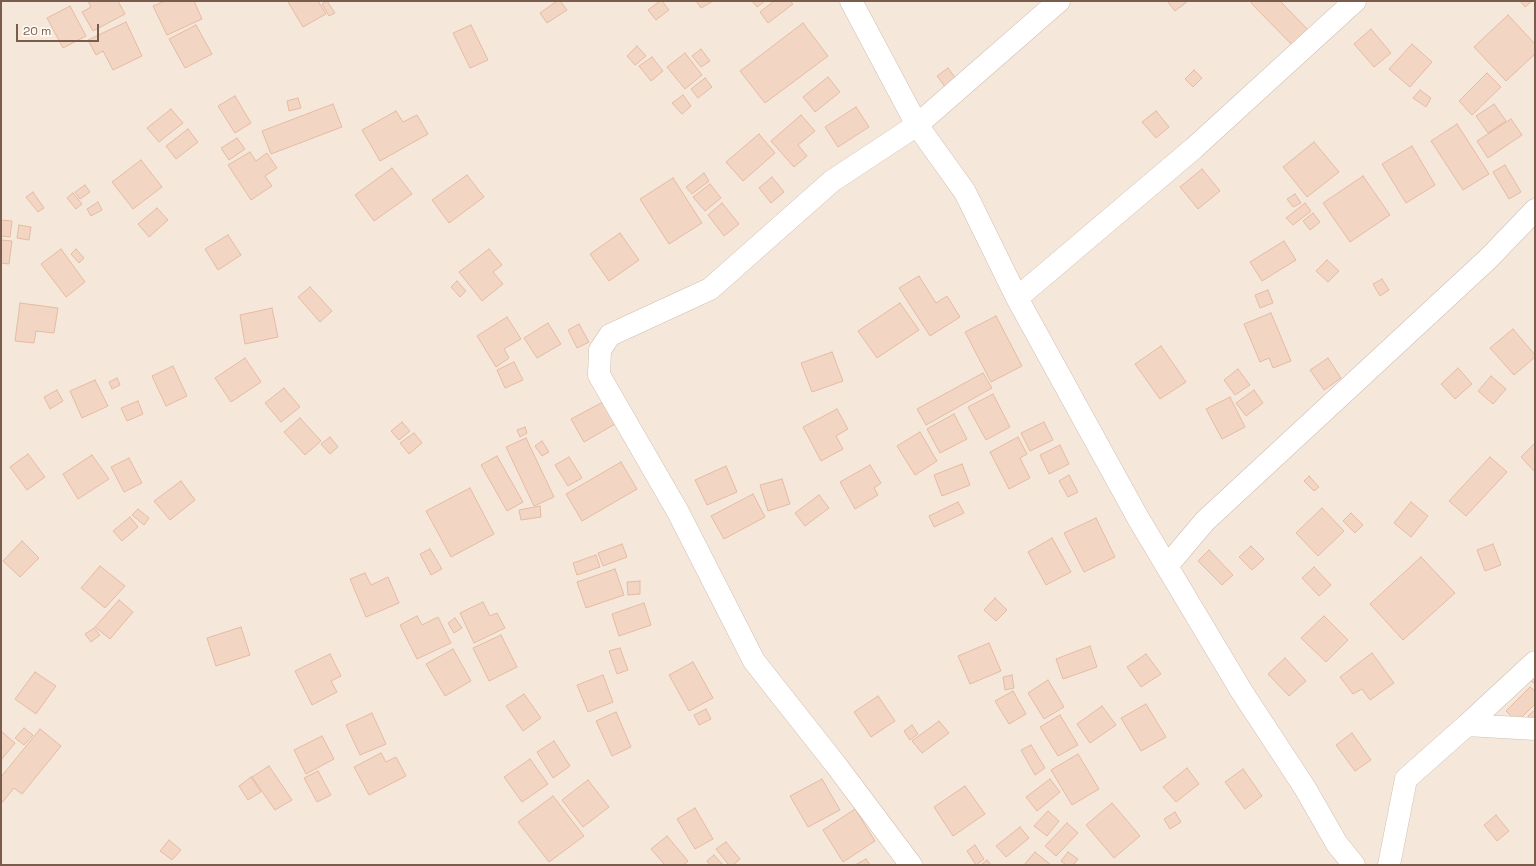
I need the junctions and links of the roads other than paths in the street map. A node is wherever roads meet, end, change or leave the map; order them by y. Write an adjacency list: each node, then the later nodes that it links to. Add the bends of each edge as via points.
1 (851, 1): 4 (street)
2 (1059, 1): 4 (street)
3 (1355, 1): 6 (street, via 1194,148)
4 (917, 125): 6 (street, via 965,192); 11 (street, via 832,181 710,289 610,335 600,350 600,375 678,512 754,661)
5 (1535, 210): 7 (street, via 1489,258 1205,521)
6 (1017, 298): 7 (street)
7 (1167, 566): 12 (street, via 1337,844)
8 (1535, 662): 9 (street)
9 (1467, 725): 10 (street); 13 (street, via 1406,779)
10 (1535, 730)
11 (911, 865)
12 (1354, 865)
13 (1389, 865)

